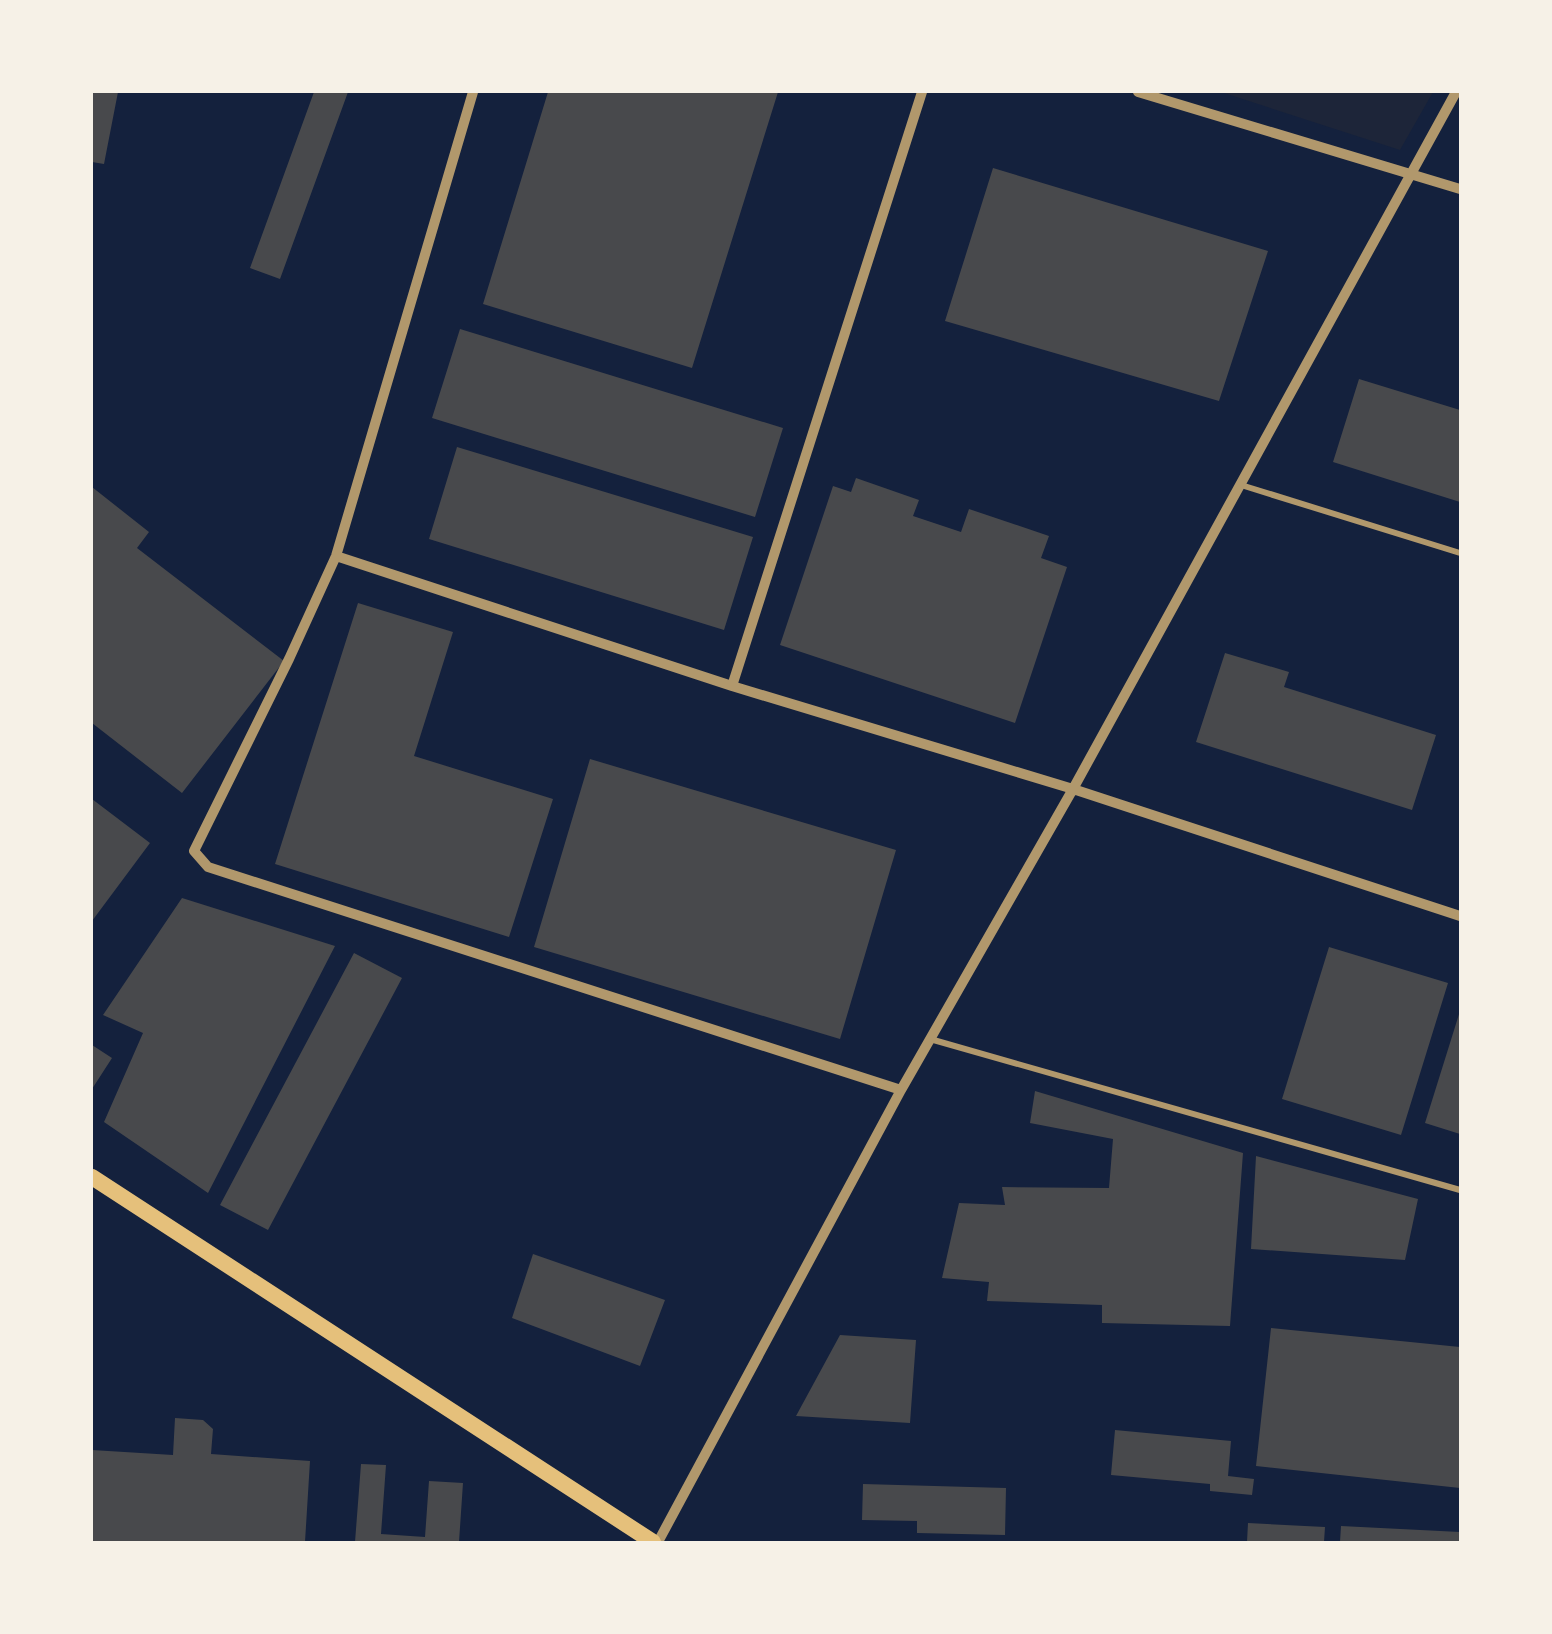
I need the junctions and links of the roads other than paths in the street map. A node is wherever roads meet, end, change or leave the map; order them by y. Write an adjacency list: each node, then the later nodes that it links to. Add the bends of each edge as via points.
1 (473, 92): 9 (street)
2 (922, 92): 10 (street)
3 (1138, 92): 5 (street)
4 (1456, 92): 5 (street)
5 (1411, 173): 6 (street); 7 (street)
6 (1461, 189)
7 (1241, 485): 8 (street); 11 (street)
8 (1461, 553)
9 (336, 556): 10 (street); 14 (street, via 194,851 208,867)
10 (732, 686): 11 (street)
11 (1073, 789): 12 (street); 13 (street)
12 (1461, 916)
13 (930, 1038): 14 (street); 16 (street)
14 (901, 1090): 18 (street)
15 (92, 1177): 17 (highway)
16 (1461, 1190)
17 (653, 1542)
18 (658, 1542)

